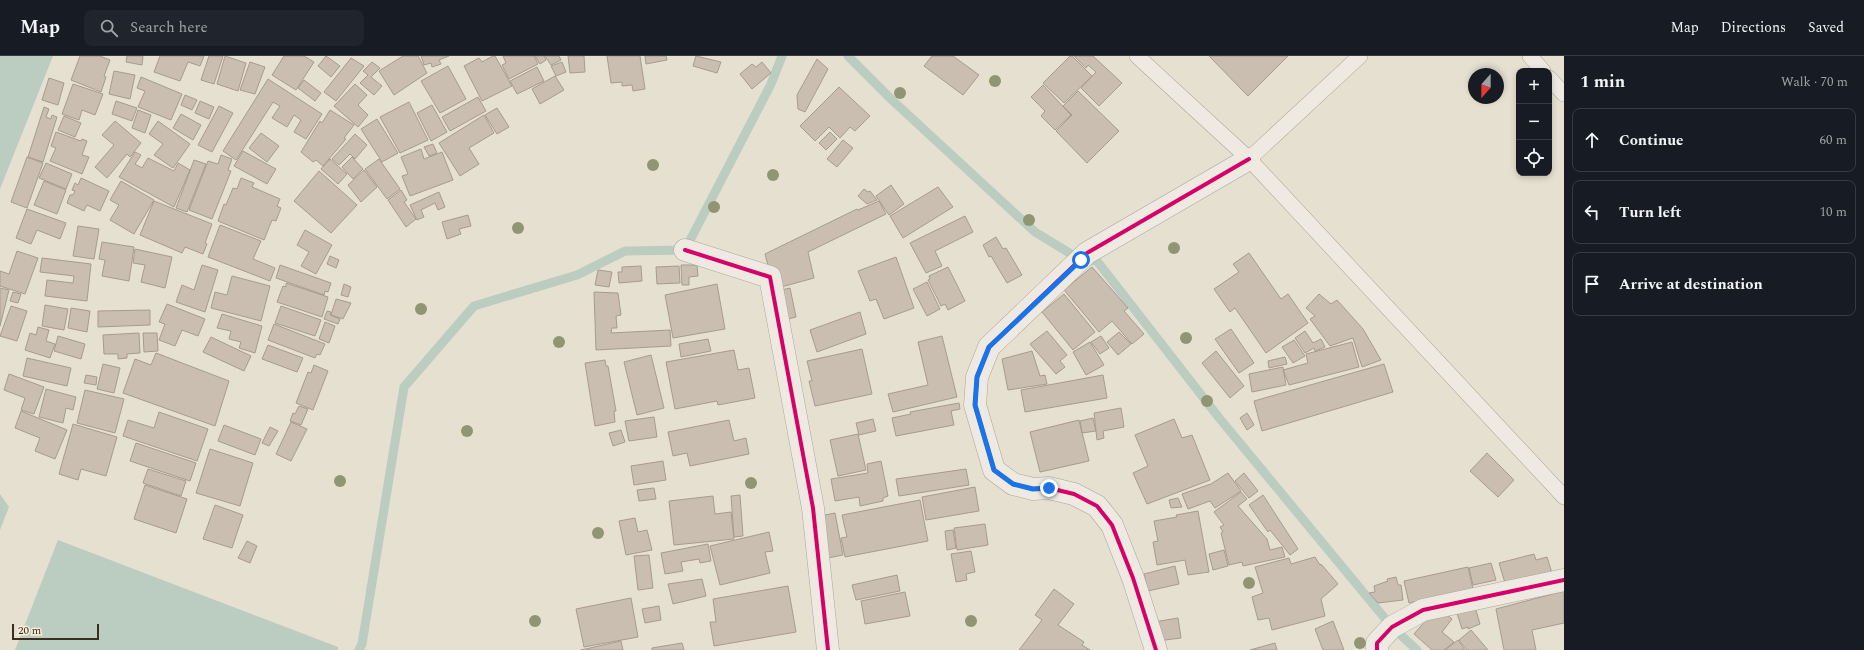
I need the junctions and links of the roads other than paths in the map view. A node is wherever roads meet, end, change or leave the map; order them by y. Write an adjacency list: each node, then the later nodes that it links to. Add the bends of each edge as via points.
1 (1137, 56): 7 (lane)
2 (1360, 56): 7 (lane)
3 (1530, 56): 4 (lane)
4 (1540, 68)
5 (1552, 81): 6 (lane)
6 (1564, 94)
7 (1249, 159): 9 (lane); 12 (street, via 1087,253 989,347 977,377 975,405 994,470 1013,484 1074,494 1098,506 1112,525 1131,572)
8 (685, 250): 11 (street, via 770,277 813,508)
9 (1564, 497)
10 (1564, 580): 13 (street, via 1423,610 1392,628 1377,643)
11 (828, 650)
12 (1156, 650)
13 (1377, 650)

